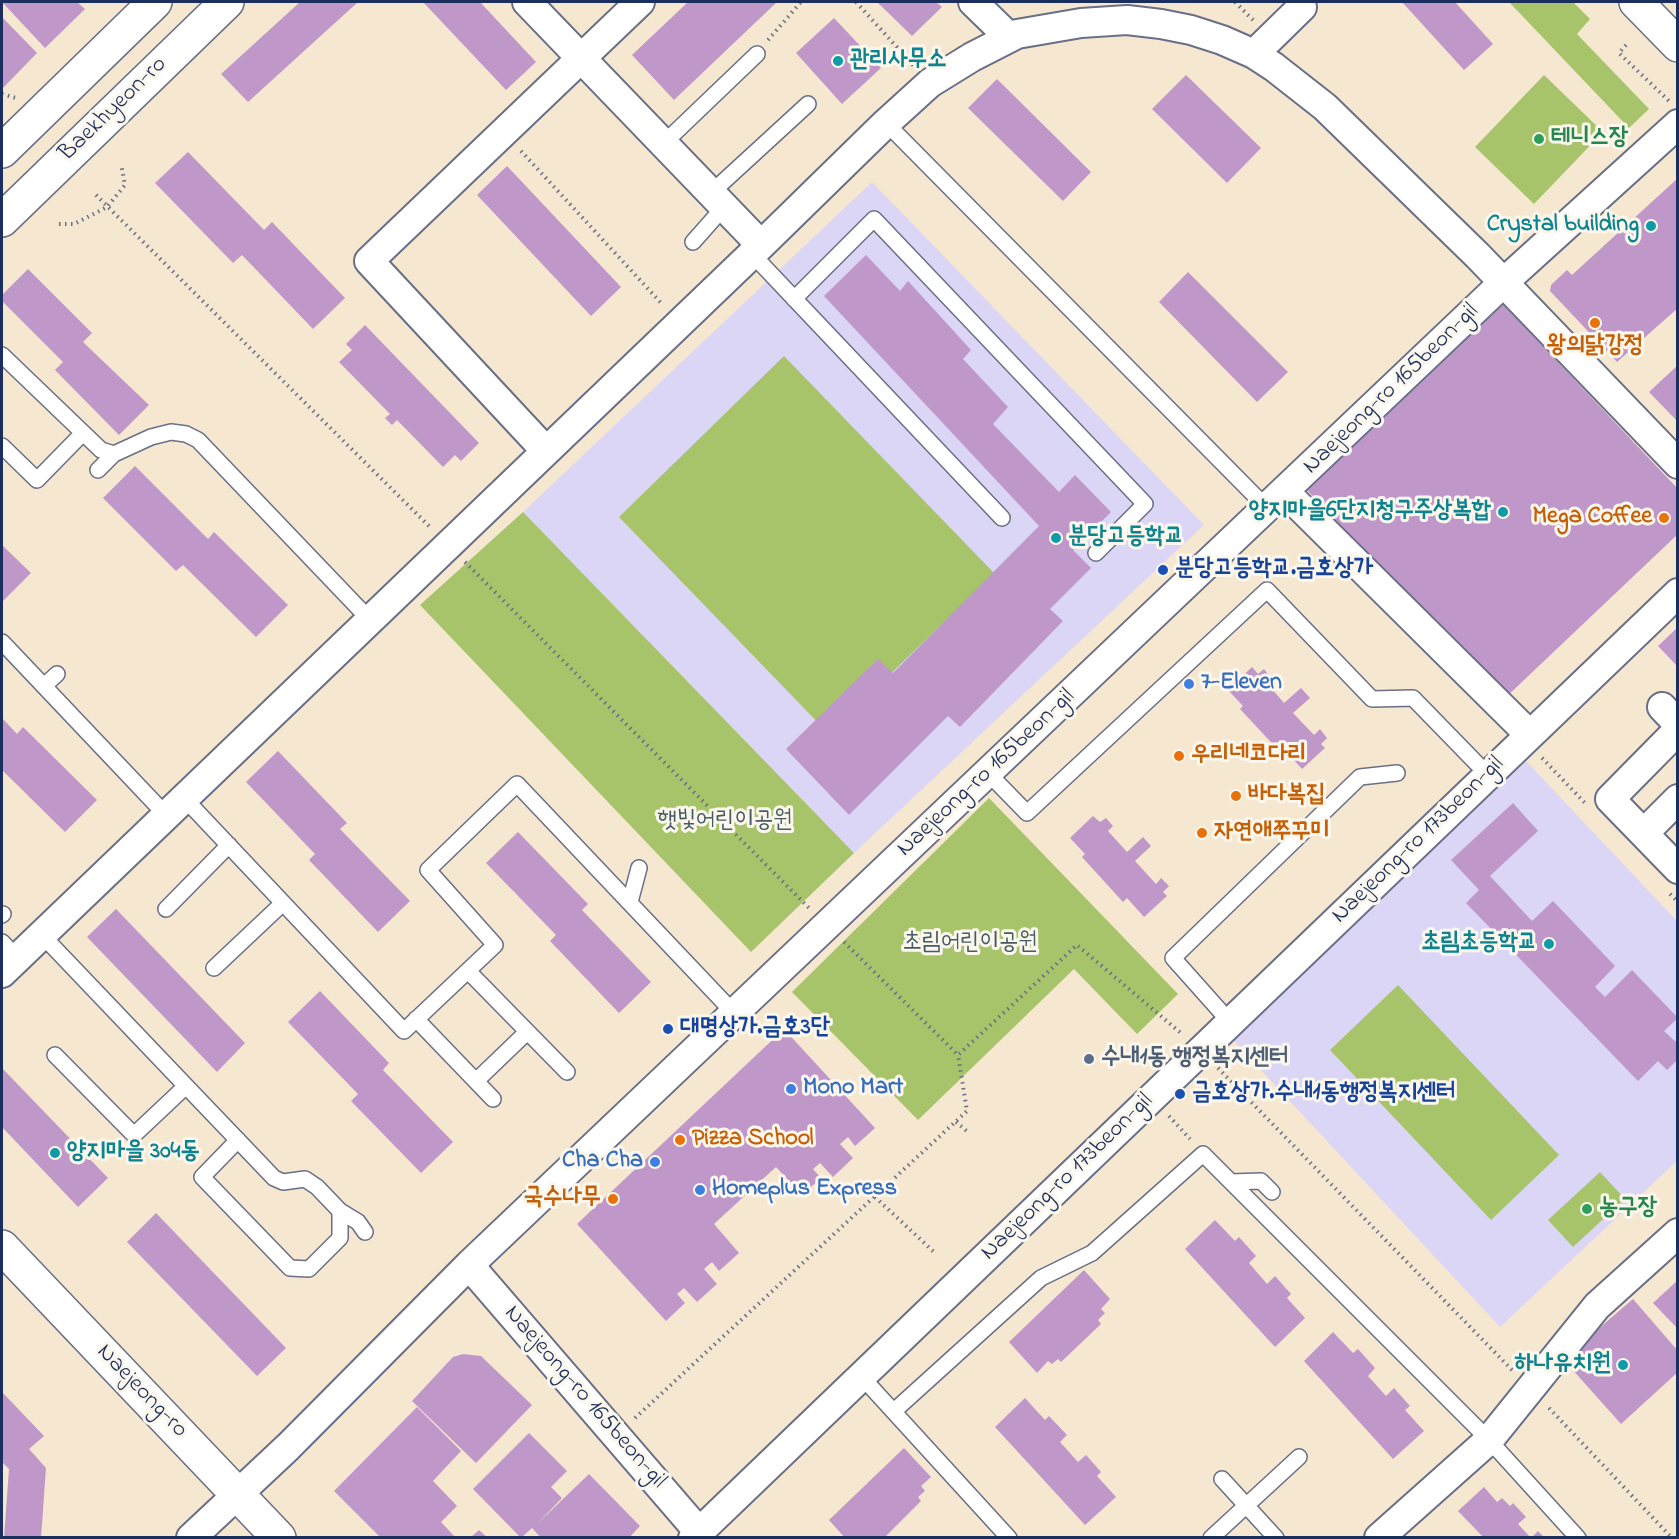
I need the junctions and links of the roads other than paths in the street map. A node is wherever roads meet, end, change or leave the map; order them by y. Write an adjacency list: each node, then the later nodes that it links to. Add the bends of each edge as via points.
1 (155, 2): 17 (main road, Baekhyeon-ro)
2 (227, 2): 19 (main road, Baekhyeon-ro)
3 (527, 2): 12 (street)
4 (640, 2): 12 (street)
5 (974, 2): 8 (street)
6 (1636, 2): 9 (main road)
7 (1302, 7): 11 (street)
8 (1009, 37): 11 (street, via 1050,27 1127,20 1191,30); 15 (street, via 930,83)
9 (1677, 45)
10 (757, 54): 16 (lane)
11 (1254, 54): 22 (street, via 1325,107)
12 (581, 59): 16 (street); 27 (street, via 369,261)
13 (808, 104): 18 (lane)
14 (1672, 119): 22 (street, Naejeong-ro 165beon-gil)
15 (886, 123): 21 (street); 31 (lane)
16 (663, 144): 18 (street)
17 (2, 151)
18 (717, 200): 20 (lane); 21 (street)
19 (2, 220)
20 (693, 242)
21 (756, 250): 23 (lane); 27 (street)
22 (1504, 282): 29 (street); 31 (street, Naejeong-ro 165beon-gil)
23 (794, 299): 32 (lane); 33 (lane, via 874,219 1145,504)
24 (2, 355): 25 (lane)
25 (83, 433): 26 (lane, via 37,480); 28 (lane, via 101,450)
26 (2, 446)
27 (546, 451): 35 (street)
28 (114, 454): 30 (lane); 35 (lane, via 171,432 198,440)
29 (1677, 464)
30 (98, 470)
31 (1276, 500): 40 (street); 41 (street, Naejeong-ro 165beon-gil)
32 (1002, 518)
33 (1096, 553)
34 (1677, 593): 40 (street, Naejeong-ro 173beon-gil)
35 (370, 620): 45 (street)
36 (2, 642): 38 (lane)
37 (57, 674): 38 (lane)
38 (44, 687): 45 (lane)
39 (1672, 720): 46 (street, via 1610,799)
40 (1530, 735): 43 (street, Naejeong-ro 173beon-gil)
41 (988, 773): 43 (lane, via 1027,813 1268,590 1372,699 1413,698); 57 (street, Naejeong-ro 165beon-gil)
42 (1396, 773): 59 (lane, via 1360,777 1173,958)
43 (1488, 775): 59 (street, Naejeong-ro 173beon-gil)
44 (1677, 799): 46 (street)
45 (176, 807): 47 (lane); 53 (street)
46 (1644, 833): 49 (street)
47 (229, 845): 51 (lane); 52 (lane)
48 (639, 868): 50 (lane)
49 (1677, 869)
50 (630, 902): 56 (lane, via 517,784 428,870 495,945); 57 (lane)
51 (283, 903): 55 (lane); 58 (lane, via 404,1031)
52 (166, 909)
53 (41, 934): 54 (street); 64 (lane)
54 (7, 958)
55 (214, 968)
56 (468, 971): 58 (lane); 60 (lane)
57 (735, 1013): 73 (street, Naejeong-ro 165beon-gil)
58 (416, 1019): 63 (lane)
59 (1230, 1022): 74 (street, Naejeong-ro 173beon-gil)
60 (527, 1032): 62 (lane); 63 (lane)
61 (55, 1055): 64 (lane, via 134,1135)
62 (567, 1072)
63 (476, 1081): 65 (lane)
64 (186, 1086): 66 (lane)
65 (494, 1099)
66 (238, 1140): 69 (lane, via 274,1178 283,1182 305,1179); 69 (lane, via 202,1177 290,1268 309,1269 340,1238)
67 (1231, 1182): 68 (lane, via 1261,1181); 75 (lane, via 1203,1154 1092,1253 1041,1278); 76 (lane)
68 (1272, 1192)
69 (340, 1210): 70 (lane, via 358,1222)
70 (364, 1232)
71 (1677, 1233): 76 (street, via 1598,1306)
72 (2, 1247): 79 (main road, Naejeong-ro)
73 (469, 1265): 79 (street, Naejeong-ro 165beon-gil); 81 (street, Naejeong-ro 165beon-gil)
74 (861, 1376): 75 (lane); 81 (street, Naejeong-ro 173beon-gil)
75 (894, 1411): 84 (lane)
76 (1489, 1440): 87 (street); 88 (lane)
77 (1299, 1457): 80 (lane)
78 (1222, 1479): 80 (lane)
79 (238, 1494): 82 (street, Naejeong-ro 165beon-gil); 83 (main road, Naejeong-ro)
80 (1247, 1505): 85 (lane); 86 (lane)
81 (696, 1535)
82 (191, 1538)
83 (279, 1538)
84 (1009, 1538)
85 (1211, 1538)
86 (1276, 1538)
87 (1379, 1538)
88 (1578, 1538)

